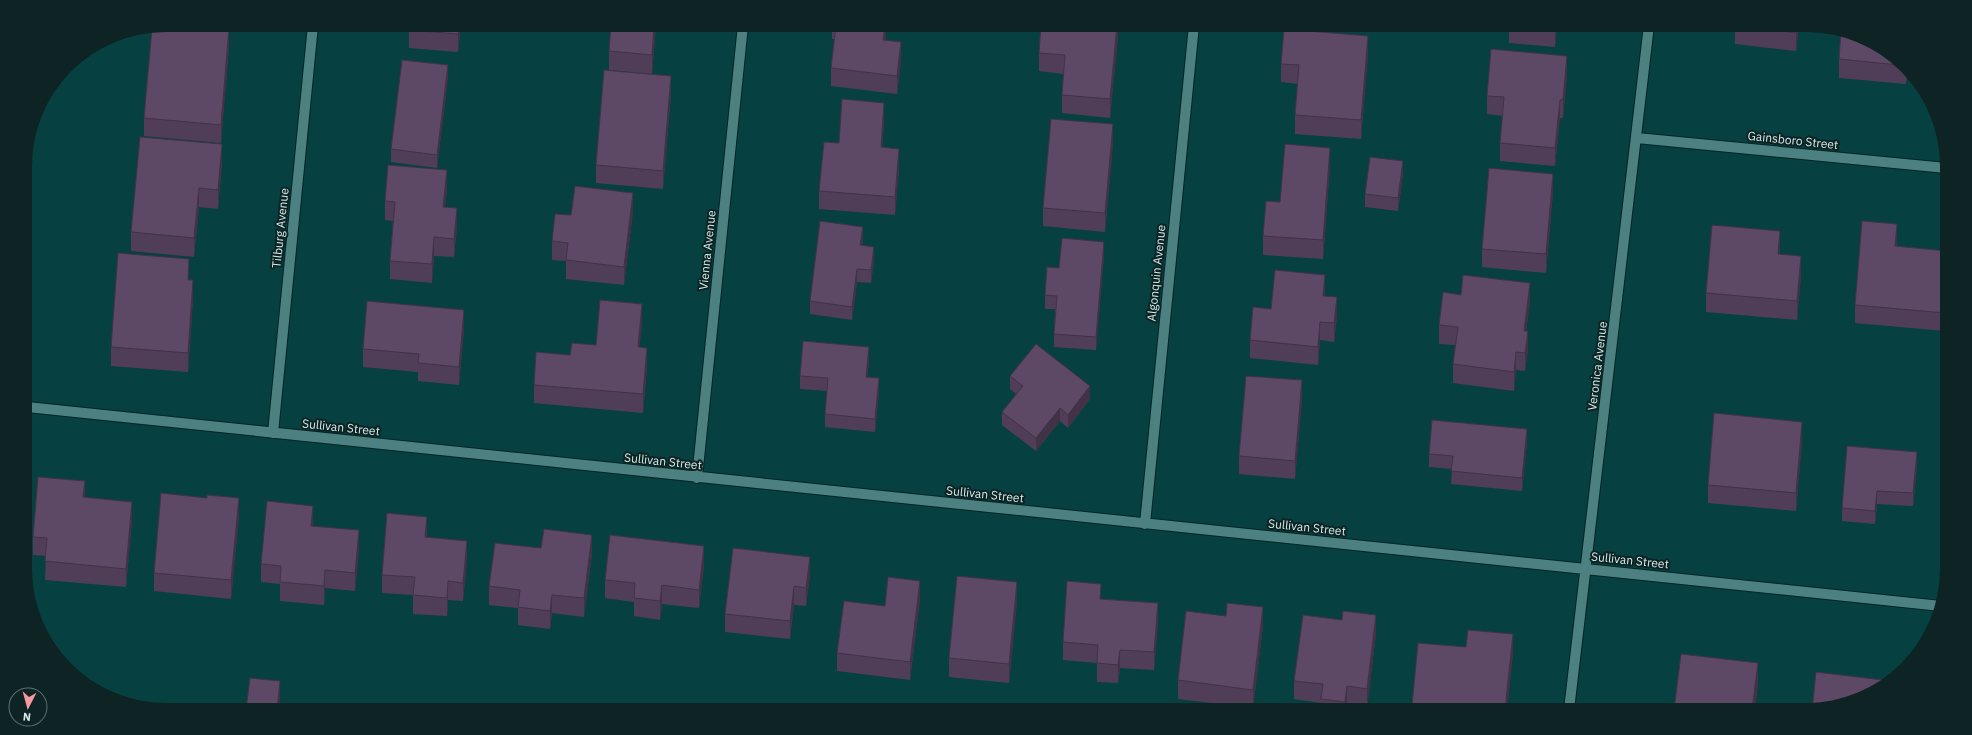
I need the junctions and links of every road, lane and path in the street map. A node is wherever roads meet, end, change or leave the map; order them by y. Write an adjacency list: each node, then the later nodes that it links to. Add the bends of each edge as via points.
1 (312, 32): 8 (street, Tilburg Avenue)
2 (742, 32): 9 (street, Vienna Avenue)
3 (1193, 32): 10 (street, Algonquin Avenue)
4 (1648, 32): 5 (street, Veronica Avenue)
5 (1637, 138): 6 (street, Gainsboro Street); 11 (street, Veronica Avenue)
6 (1940, 167)
7 (32, 408): 8 (street, Sullivan Street)
8 (273, 433): 9 (street, Sullivan Street)
9 (697, 478): 10 (street, Sullivan Street)
10 (1145, 524): 11 (street, Sullivan Street)
11 (1586, 569): 12 (street, Sullivan Street); 13 (street, Veronica Avenue)
12 (1935, 605)
13 (1570, 703)

